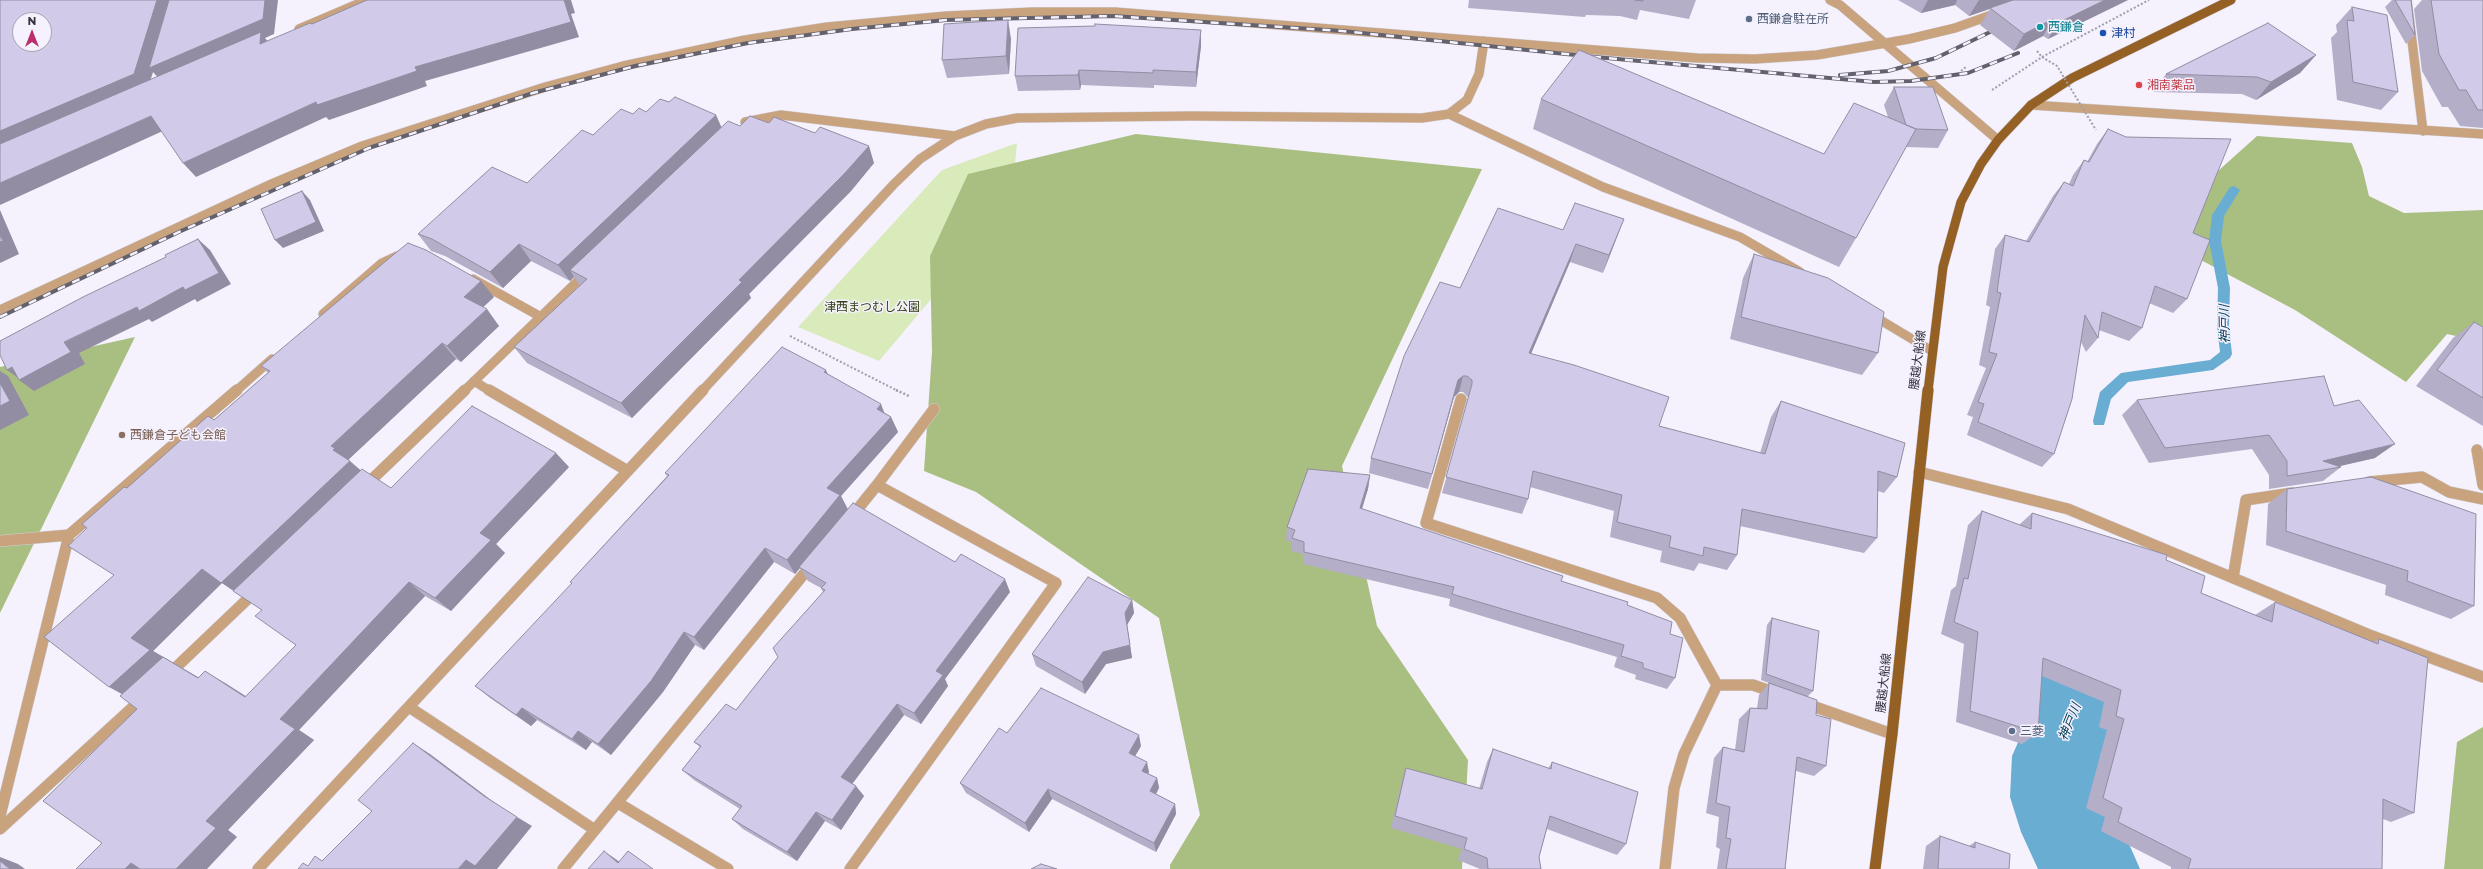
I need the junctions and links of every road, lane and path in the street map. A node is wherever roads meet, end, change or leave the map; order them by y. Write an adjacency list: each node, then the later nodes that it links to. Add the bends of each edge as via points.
1 (367, 0): 7 (street)
2 (1830, 0): 9 (street, via 1840,5)
3 (2149, 0): 11 (path)
4 (2232, 0): 15 (main road, 腰越大船線, via 2072,78)
5 (2407, 0): 19 (street)
6 (2007, 10): 9 (street, via 1955,28)
7 (289, 34)
8 (1484, 41): 9 (street, via 1697,58 1755,59 1817,55); 16 (street, via 1479,74 1467,100); 27 (street, via 1115,12 946,16 828,28 745,40 623,66 545,87 362,146 269,185)
9 (1884, 43): 22 (street)
10 (2037, 51): 11 (path)
11 (2042, 57): 14 (path); 18 (path, bridge, via 2057,66)
12 (1967, 66): 13 (path)
13 (1961, 71)
14 (1992, 90)
15 (2031, 106): 19 (street); 22 (main road, 腰越大船線)
16 (1449, 114): 21 (street, via 1422,118 1017,118 986,124); 26 (street, via 1603,187 1740,236)
17 (740, 127): 21 (street, via 745,122 781,114)
18 (2096, 130)
19 (2423, 131): 20 (street)
20 (2483, 134)
21 (955, 136): 31 (street, via 920,159 894,184)
22 (1998, 140): 32 (main road, 腰越大船線, via 1981,164 1961,202 1943,266)
23 (410, 250): 30 (street, via 382,263)
24 (598, 262): 29 (street)
25 (462, 272): 29 (street)
26 (1809, 277)
27 (0, 310)
28 (1864, 310): 32 (street)
29 (541, 316): 34 (street)
30 (316, 320)
31 (765, 323): 36 (path); 38 (street)
32 (1932, 351): 39 (main road, 腰越大船線)
33 (280, 352): 47 (street)
34 (474, 381): 38 (street); 44 (street)
35 (1462, 399): 54 (street, via 1426,523 1657,598 1680,618)
36 (934, 409): 41 (street)
37 (2478, 450): 42 (street)
38 (628, 470): 56 (street)
39 (1919, 472): 50 (street, via 2068,509); 57 (main road, 腰越大船線)
40 (2359, 483): 45 (street, via 2422,477 2449,492)
41 (877, 485): 46 (street); 65 (street, via 1056,583)
42 (2483, 485)
43 (2306, 491): 50 (street, via 2246,500)
44 (359, 492)
45 (2483, 499)
46 (842, 528)
47 (69, 535): 48 (street); 59 (street)
48 (0, 541)
49 (822, 552): 58 (street)
50 (2233, 578): 52 (street, via 2372,636)
51 (263, 584): 53 (street)
52 (2483, 677)
53 (162, 681)
54 (1717, 685): 57 (street, via 1752,685); 66 (street, via 1684,754 1674,788)
55 (151, 692): 60 (street)
56 (409, 707): 61 (street); 62 (street)
57 (1892, 734): 67 (main road, 腰越大船線)
58 (618, 803): 61 (street); 64 (street)
59 (0, 816)
60 (0, 829)
61 (595, 830): 63 (street)
62 (258, 869)
63 (564, 869)
64 (728, 869)
65 (850, 869)
66 (1665, 869)
67 (1875, 869)

